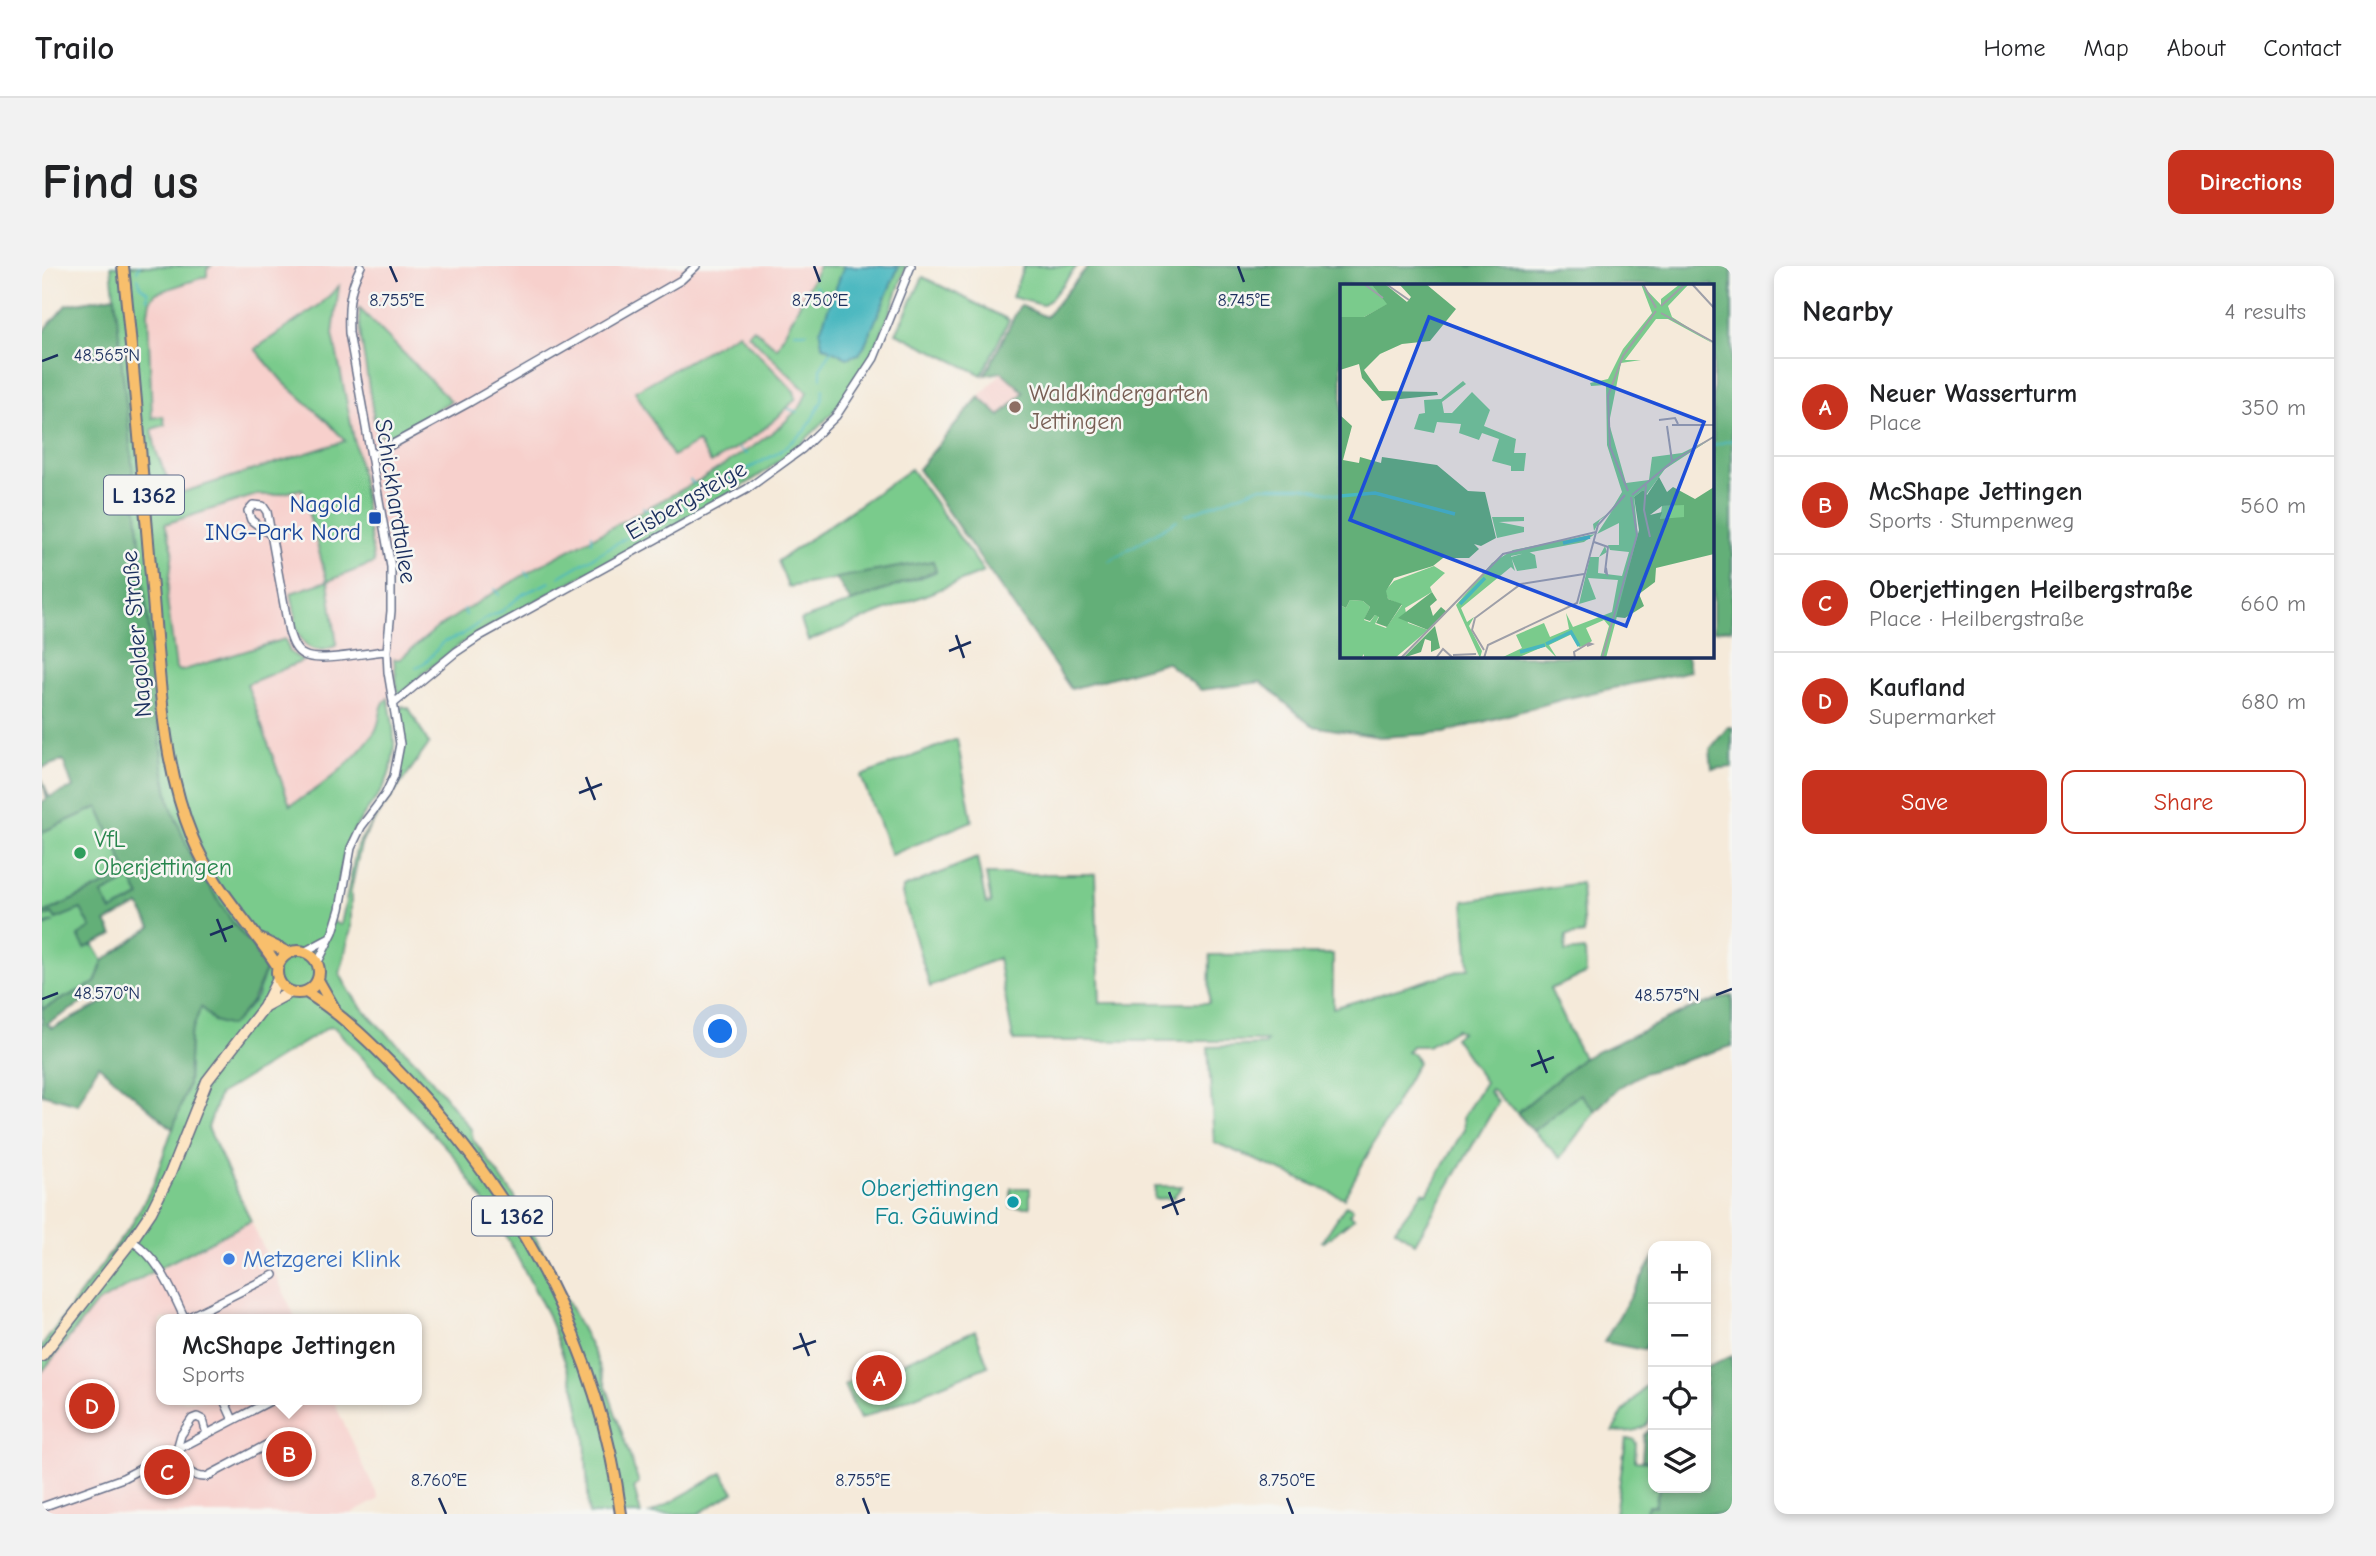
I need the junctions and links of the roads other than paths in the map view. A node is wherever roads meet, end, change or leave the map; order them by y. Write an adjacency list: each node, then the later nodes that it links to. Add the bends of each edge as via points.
1 (124, 266): 10 (main road, Nagolder Straße / L 1362, via 172,776 200,855 234,910)
2 (360, 266): 5 (street, Schickhardtallee, via 351,286 349,333)
3 (696, 266): 5 (street, via 681,280)
4 (911, 266): 8 (street, Eisbergsteige, via 874,358 836,416 802,449 747,489 480,636)
5 (371, 456): 7 (street, Schickhardtallee, via 391,567)
6 (271, 535): 7 (street, via 289,632 297,650 313,658)
7 (387, 651): 8 (street, Schickhardtallee)
8 (393, 704): 9 (street, Schickhardtallee, via 400,744 394,776 351,848)
9 (330, 937): 11 (street); 13 (street, Schickhardtallee)
10 (260, 939): 12 (main road, Nagolder Straße / L 1362); 14 (main road, Nagolder Straße / L 1362)
11 (304, 952): 12 (main road); 13 (main road)
12 (289, 953): 14 (main road)
13 (317, 964): 15 (main road)
14 (278, 973): 16 (main road); 18 (street)
15 (318, 980): 17 (main road); 19 (main road, L 1362)
16 (291, 992): 17 (main road); 18 (street)
17 (306, 992): 19 (main road, L 1362)
18 (264, 1007): 20 (street, via 207,1081 170,1174)
19 (335, 1010): 32 (main road, L 1362, via 404,1076 455,1135 525,1237 575,1341 613,1467)
20 (132, 1241): 22 (street, via 156,1262); 24 (street)
21 (274, 1275): 23 (street)
22 (182, 1314)
23 (195, 1314)
24 (42, 1356)
25 (226, 1405): 27 (street)
26 (262, 1405): 27 (street)
27 (233, 1420): 28 (street)
28 (207, 1434): 30 (street); 30 (street, via 203,1420 192,1419)
29 (287, 1434): 30 (street, via 206,1477 187,1471)
30 (177, 1449): 31 (street, via 123,1478)
31 (42, 1507)
32 (621, 1514)

